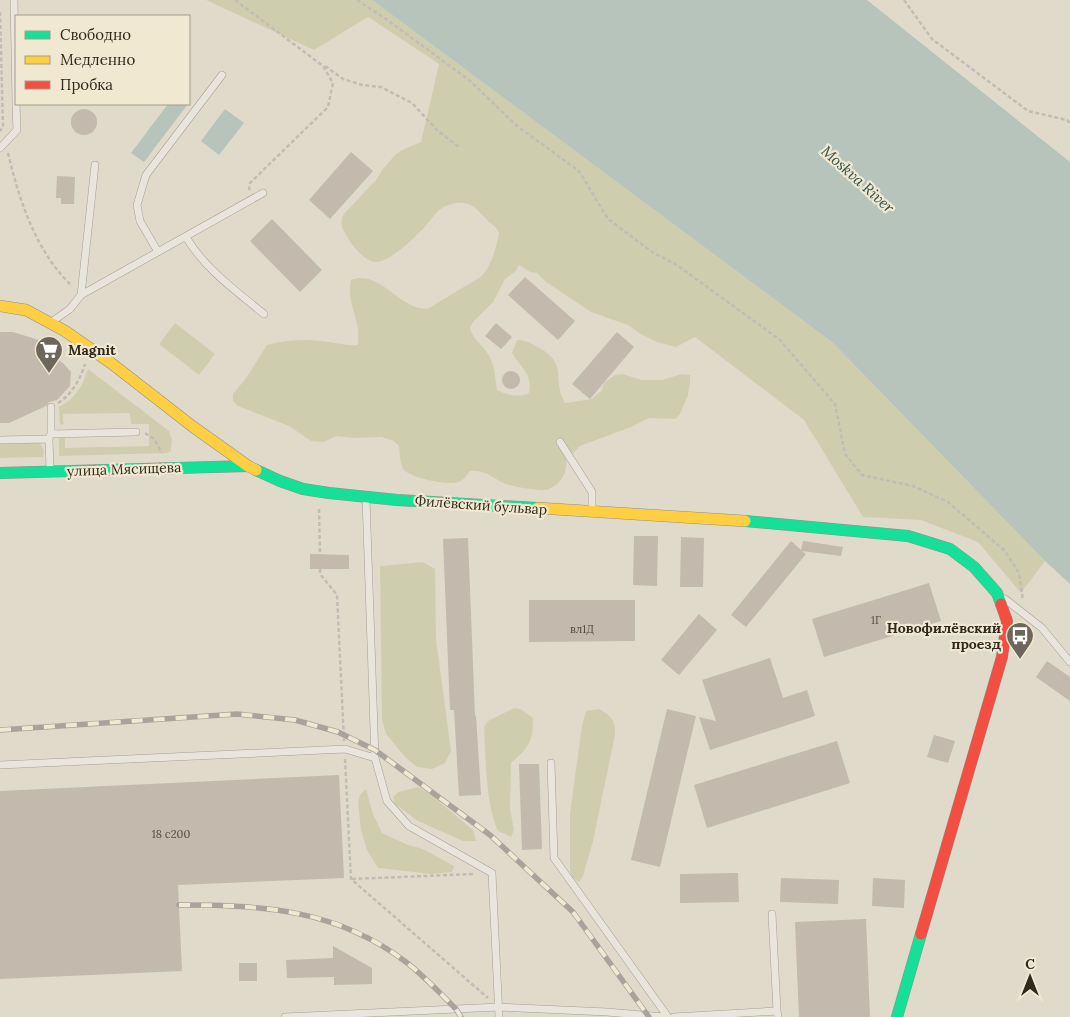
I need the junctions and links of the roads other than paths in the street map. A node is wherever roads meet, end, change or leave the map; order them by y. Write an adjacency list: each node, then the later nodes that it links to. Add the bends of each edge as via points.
1 (14, 0): 2 (lane)
2 (15, 51)
3 (222, 75): 9 (lane, via 146,175 137,205 140,221)
4 (16, 105): 5 (lane, via 17,130)
5 (0, 148)
6 (95, 165): 10 (lane)
7 (263, 194): 8 (lane)
8 (186, 237): 9 (lane); 12 (lane, via 194,250 223,279)
9 (158, 252): 10 (lane)
10 (81, 295): 13 (lane, via 70,308)
11 (0, 306): 13 (street, Филёвский бульвар, via 26,310)
12 (264, 314)
13 (50, 322): 19 (street, Филёвский бульвар, via 111,363)
14 (52, 408): 16 (lane)
15 (136, 432): 16 (lane)
16 (50, 436): 17 (lane); 20 (lane)
17 (0, 440)
18 (560, 442): 23 (lane, via 592,492)
19 (248, 466): 20 (street, улица Мясищева); 22 (street, Филёвский бульвар, via 303,489)
20 (50, 472): 21 (street, улица Мясищева)
21 (0, 474)
22 (366, 497): 23 (street, Филёвский бульвар); 26 (lane)
23 (591, 512): 24 (street, Филёвский бульвар, via 749,521 908,536 950,549 974,567)
24 (997, 593): 25 (lane, via 1042,628); 37 (street, via 1007,621 1002,656)
25 (1070, 662)
26 (376, 758): 28 (lane, via 344,749); 30 (lane, via 387,801 409,826 492,873)
27 (551, 763): 35 (lane, via 554,858)
28 (0, 765)
29 (772, 914): 32 (lane)
30 (499, 1007): 31 (lane); 33 (lane); 34 (lane)
31 (607, 1014): 35 (lane)
32 (778, 1014): 36 (lane)
33 (285, 1017)
34 (499, 1017)
35 (666, 1017)
36 (674, 1017)
37 (898, 1017)

